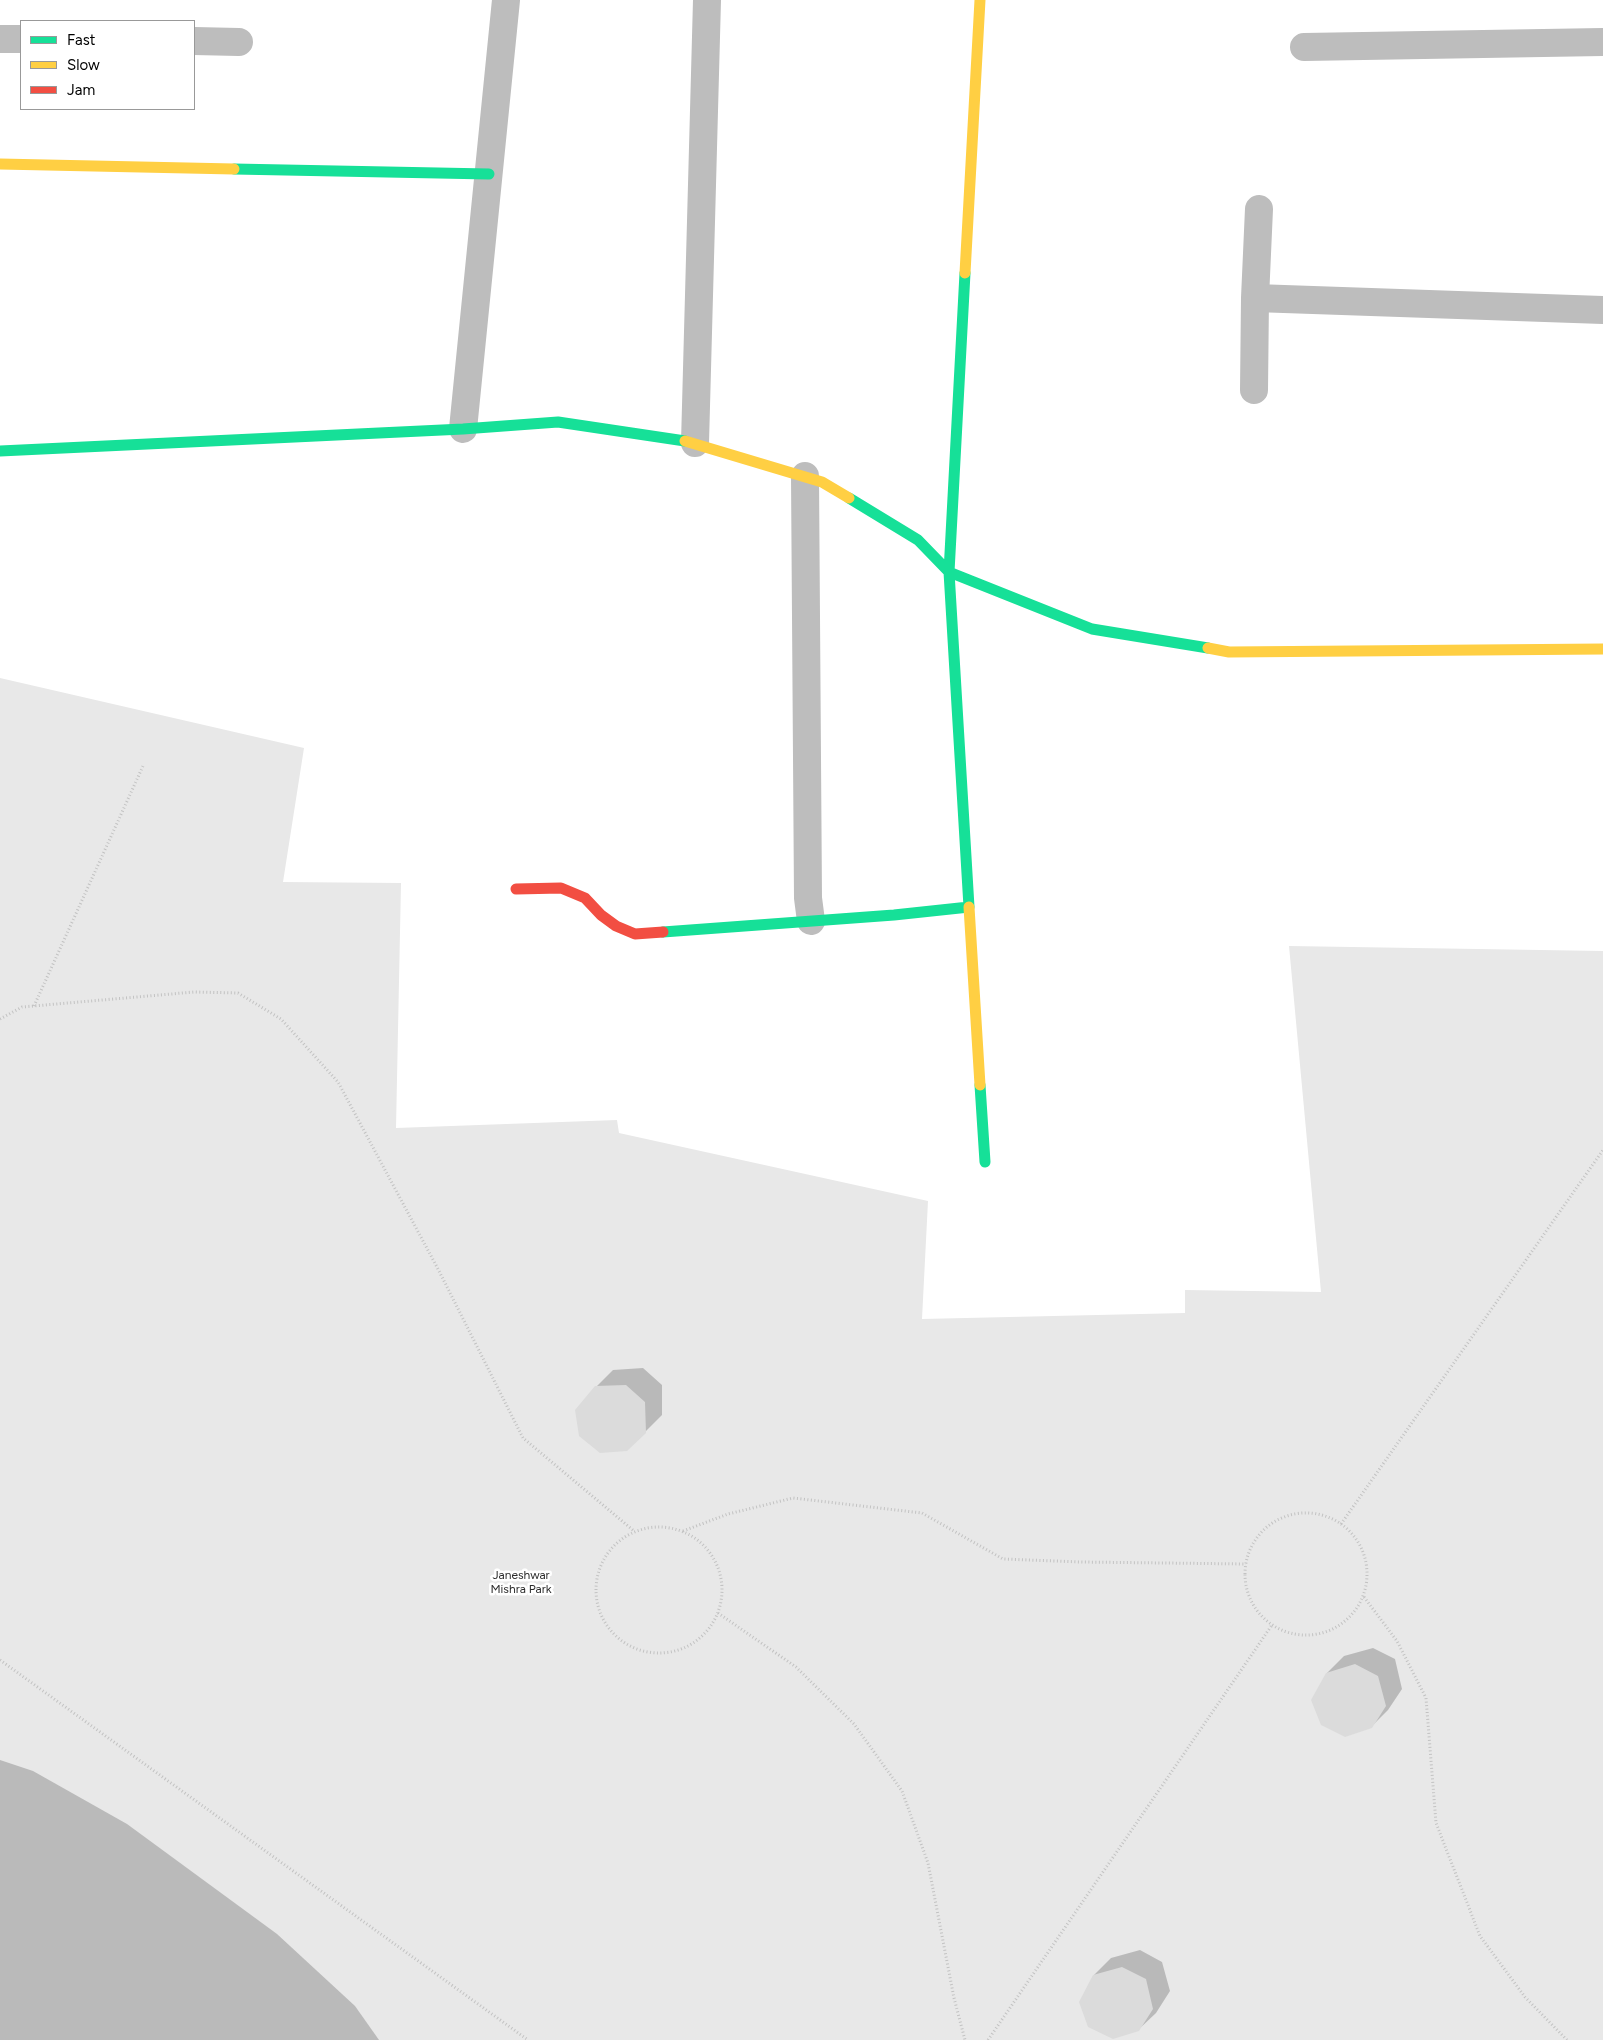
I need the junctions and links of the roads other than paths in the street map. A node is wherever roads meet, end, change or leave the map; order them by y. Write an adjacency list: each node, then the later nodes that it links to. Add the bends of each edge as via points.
1 (506, 0): 11 (street)
2 (707, 0): 17 (street)
3 (980, 0): 20 (street)
4 (0, 39): 5 (street)
5 (20, 39)
6 (195, 41): 7 (street)
7 (239, 42)
8 (1603, 42): 9 (street)
9 (1304, 47)
10 (0, 164): 11 (street)
11 (489, 174): 16 (street)
12 (1260, 209): 13 (street)
13 (1255, 298): 14 (street); 15 (street)
14 (1603, 310)
15 (1254, 390)
16 (463, 429): 17 (street, via 558,422); 18 (street)
17 (695, 443): 19 (street)
18 (0, 452)
19 (805, 476): 20 (street, via 822,482 918,540); 24 (street, via 808,898)
20 (949, 572): 21 (street, via 1092,629 1229,652); 23 (street)
21 (1603, 649)
22 (516, 889): 24 (street, via 561,888 585,898 616,926 635,934)
23 (969, 906): 24 (street); 25 (street)
24 (811, 921)
25 (985, 1162)

